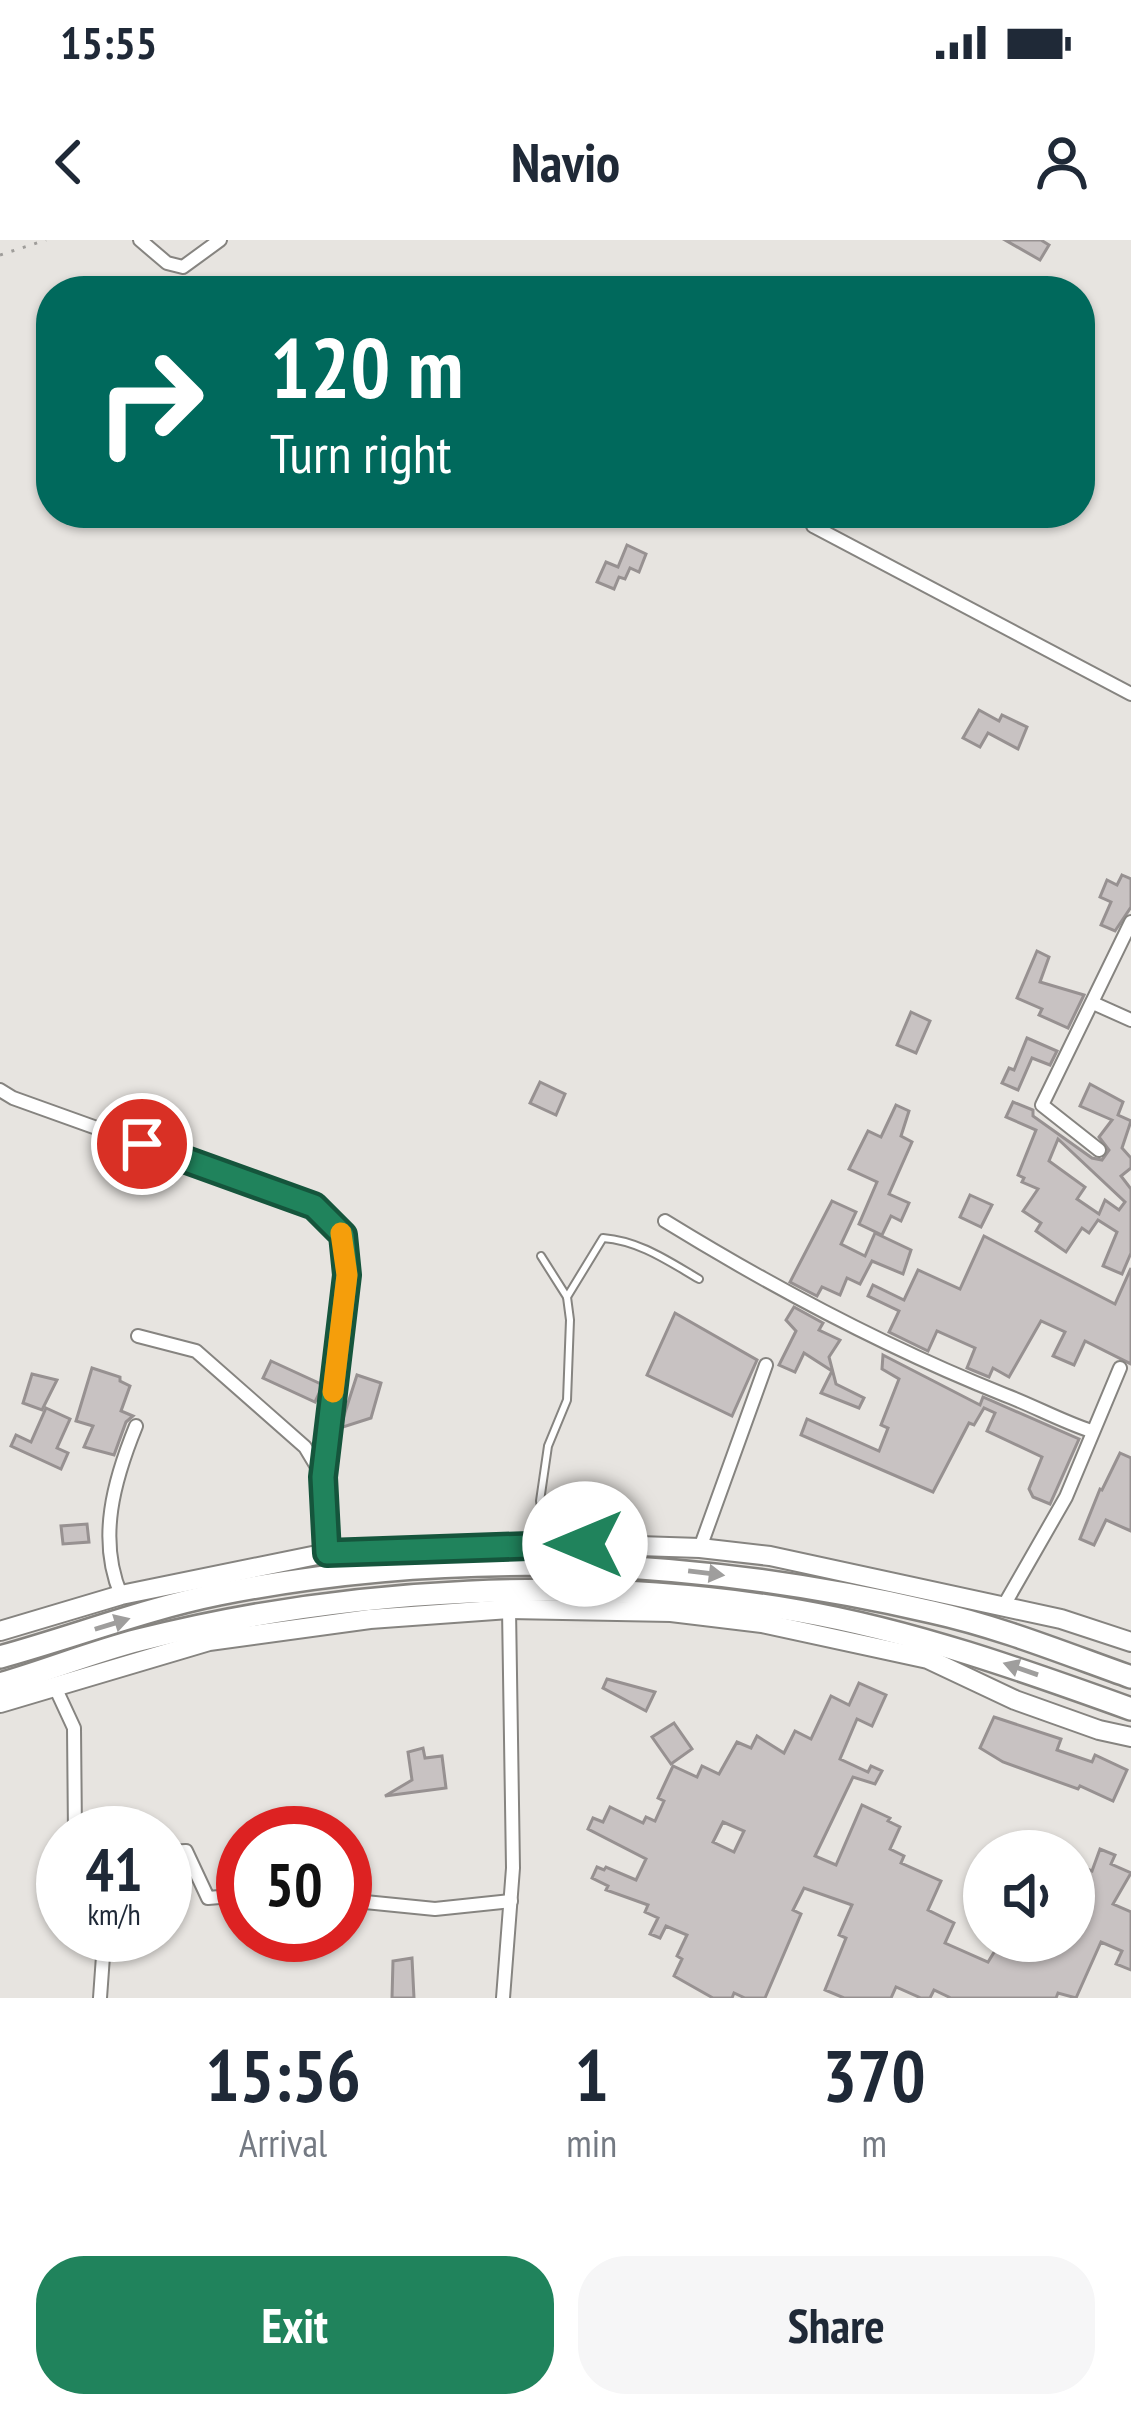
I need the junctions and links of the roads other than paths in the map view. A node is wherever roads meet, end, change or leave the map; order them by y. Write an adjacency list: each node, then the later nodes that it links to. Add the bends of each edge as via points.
1 (140, 240): 2 (street, via 183,267)
2 (220, 240)
3 (817, 528): 4 (street)
4 (1131, 694)
5 (1131, 922): 6 (street)
6 (1093, 1003): 7 (street); 9 (street, via 1042,1105)
7 (1131, 1020)
8 (0, 1090): 19 (street, via 314,1206 343,1235 347,1275)
9 (1099, 1150)
10 (665, 1222): 18 (street, via 952,1375)
11 (541, 1256): 13 (lane)
12 (699, 1279): 13 (lane, via 643,1247 603,1238)
13 (566, 1297): 20 (lane, via 567,1400 548,1446 539,1501)
14 (138, 1336): 19 (street, via 196,1351 223,1371 304,1447)
15 (766, 1365): 21 (street)
16 (1120, 1368): 18 (street)
17 (136, 1426): 23 (street, via 115,1477 108,1547)
18 (1090, 1431): 24 (street, via 1066,1496)
19 (323, 1477): 22 (street)
20 (546, 1543): 21 (main road); 22 (main road)
21 (700, 1548): 24 (main road)
22 (327, 1553): 23 (main road)
23 (121, 1595): 26 (main road)
24 (1004, 1607): 27 (main road)
25 (509, 1609): 31 (main road, via 209,1641); 34 (main road, via 762,1623 928,1659 1015,1700); 38 (street)
26 (0, 1631)
27 (1131, 1642)
28 (0, 1657): 29 (highway, one-way to 29, via 236,1591 377,1573 588,1563 783,1582 935,1612)
29 (1131, 1677)
30 (0, 1684): 33 (highway, one-way to 30, via 937,1643 801,1611 553,1590 386,1598 214,1624)
31 (55, 1687): 32 (main road); 35 (street, via 74,1727)
32 (0, 1703)
33 (1131, 1709)
34 (1131, 1737)
35 (75, 1806)
36 (192, 1864): 37 (street, via 208,1898)
37 (216, 1897)
38 (511, 1901): 39 (street, via 435,1909); 42 (street)
39 (372, 1903)
40 (103, 1962): 41 (street)
41 (100, 1998)
42 (503, 1998)

